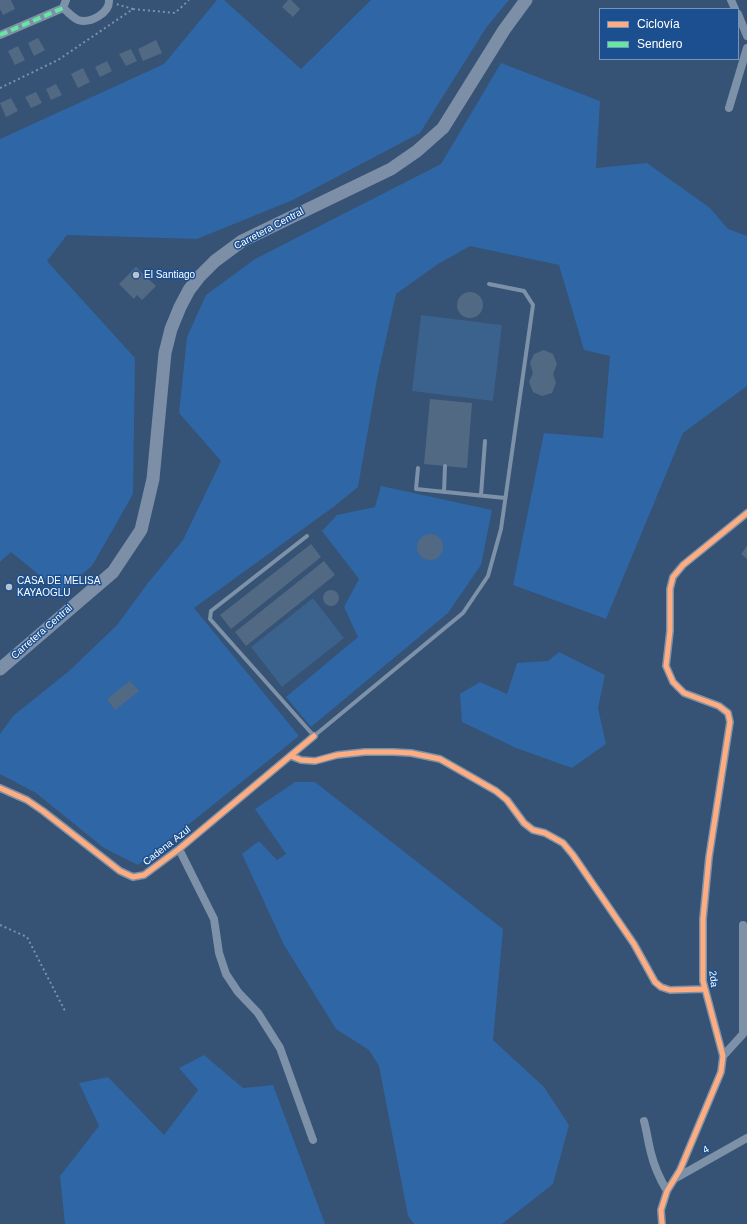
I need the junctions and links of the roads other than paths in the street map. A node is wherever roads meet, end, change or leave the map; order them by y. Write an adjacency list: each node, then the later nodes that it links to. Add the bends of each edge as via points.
1 (526, 0): 18 (main road, Carretera Central, via 504,30 443,128 417,151 391,169 242,241 199,276 180,307 165,353 153,479 141,530 113,572)
2 (109, 1): 3 (street, via 100,15 85,21 74,17)
3 (64, 4): 5 (street)
4 (739, 16): 6 (street)
5 (0, 35)
6 (747, 36)
7 (747, 48): 8 (street)
8 (729, 108)
9 (489, 284): 15 (lane, via 524,291 533,306)
10 (485, 440): 14 (lane)
11 (445, 466): 13 (lane)
12 (418, 468): 13 (lane, via 416,489)
13 (444, 492): 14 (lane)
14 (481, 495): 15 (lane)
15 (505, 498): 19 (lane, via 501,529 488,576 463,613)
16 (747, 513): 24 (street, 2da, via 683,565 673,577 670,589 670,631 666,666 673,682 684,692 718,706 728,713 730,722 709,857 703,919)
17 (307, 536): 19 (lane, via 211,611 210,619)
18 (0, 669)
19 (314, 736): 20 (street, Cadena Azul)
20 (291, 756): 22 (street, Cadena Azul); 24 (street, via 301,760 315,760 365,752 412,753 440,759 496,791 533,830 545,833 563,843 634,944 655,982 670,990)
21 (0, 788): 22 (street, Cadena Azul, via 33,804 120,871 133,877 144,875)
22 (179, 849): 28 (street, Cadena Azul, via 214,919 219,953 226,974 238,992 258,1013 280,1048)
23 (743, 925): 25 (street, via 743,1034)
24 (705, 989): 25 (street, 2da)
25 (723, 1056): 29 (street, 2da, via 721,1072)
26 (644, 1121): 30 (street, via 659,1177)
27 (747, 1138): 29 (street, 4)
28 (313, 1140)
29 (675, 1178): 30 (street, 2da)
30 (667, 1192): 31 (street, 2da, via 661,1210)
31 (662, 1224)

